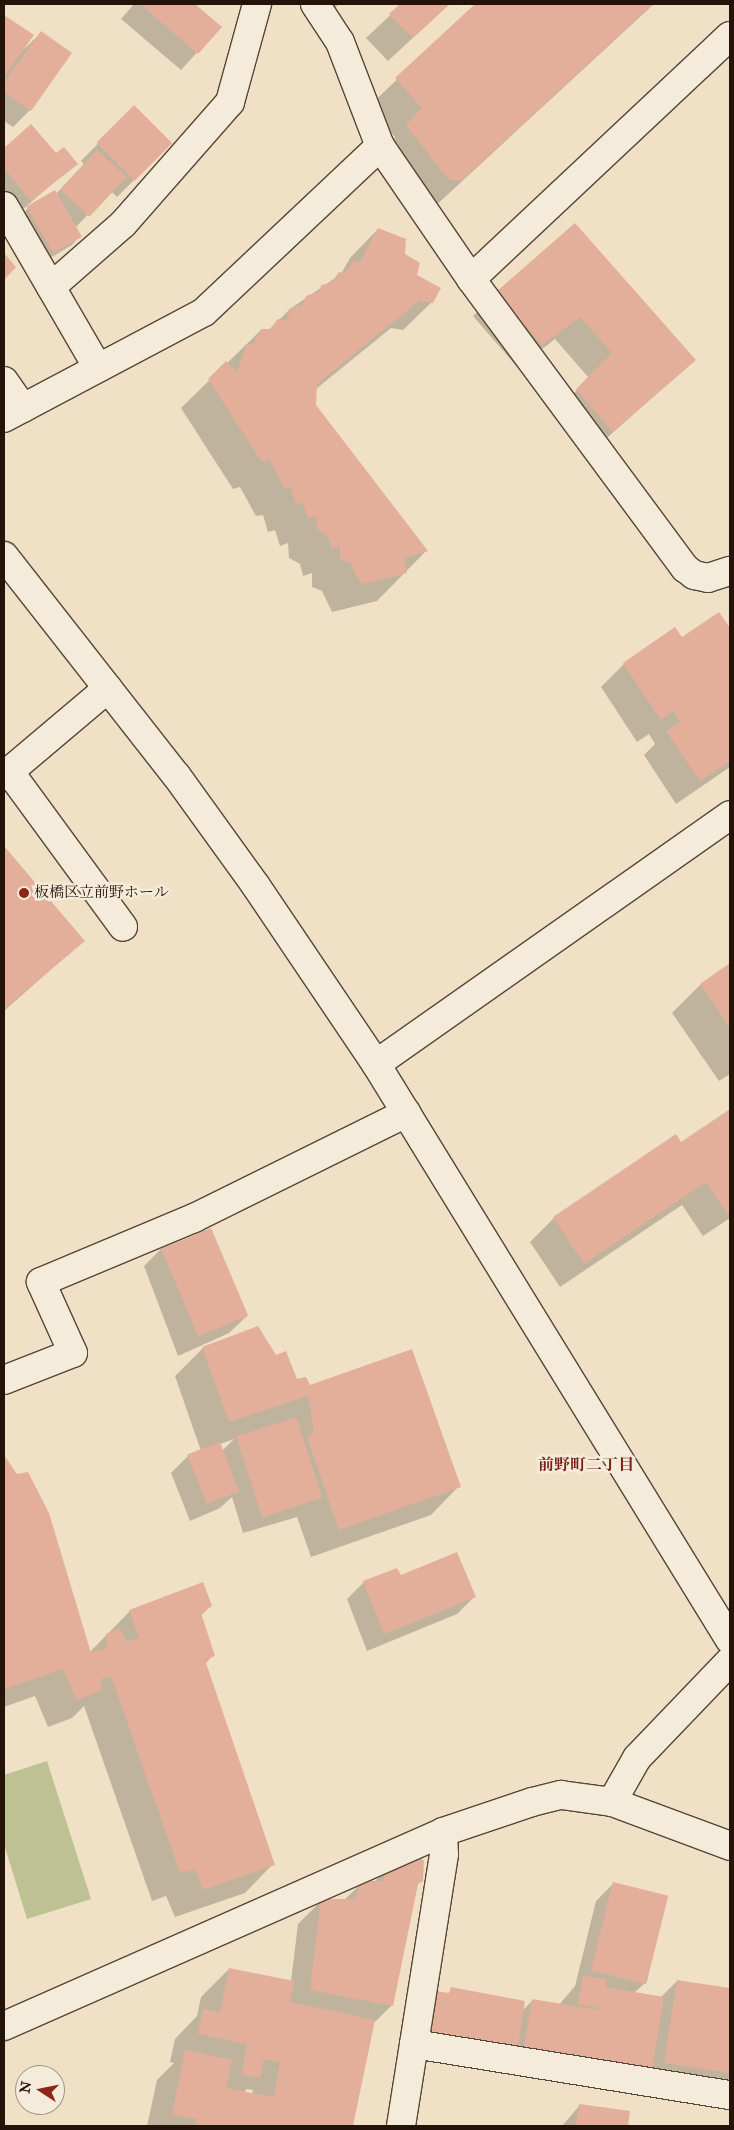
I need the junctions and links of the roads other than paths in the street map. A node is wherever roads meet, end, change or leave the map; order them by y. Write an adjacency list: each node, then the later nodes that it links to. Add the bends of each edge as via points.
1 (257, 4): 7 (street, via 230,102 123,224)
2 (315, 4): 4 (street, via 340,42)
3 (730, 36): 6 (street)
4 (380, 146): 6 (street); 8 (street, via 204,312)
5 (4, 206): 7 (street)
6 (471, 279): 12 (street, via 684,568 694,575 708,578)
7 (51, 287): 8 (street)
8 (98, 368): 10 (street)
9 (4, 381): 10 (street)
10 (13, 413)
11 (4, 556): 13 (street)
12 (730, 571)
13 (108, 688): 14 (street); 17 (street, via 256,886)
14 (6, 774): 16 (street)
15 (730, 815): 17 (street)
16 (123, 927)
17 (376, 1064): 18 (street)
18 (406, 1113): 19 (street, via 194,1218 41,1282 72,1353); 20 (street)
19 (4, 1380)
20 (730, 1640)
21 (730, 1661): 22 (street, via 637,1758)
22 (612, 1802): 23 (street, via 561,1794); 24 (street)
23 (443, 1832): 25 (street); 26 (street, via 444,1854)
24 (730, 1846)
25 (4, 2026)
26 (414, 2044): 27 (street); 28 (street)
27 (730, 2094)
28 (401, 2126)

